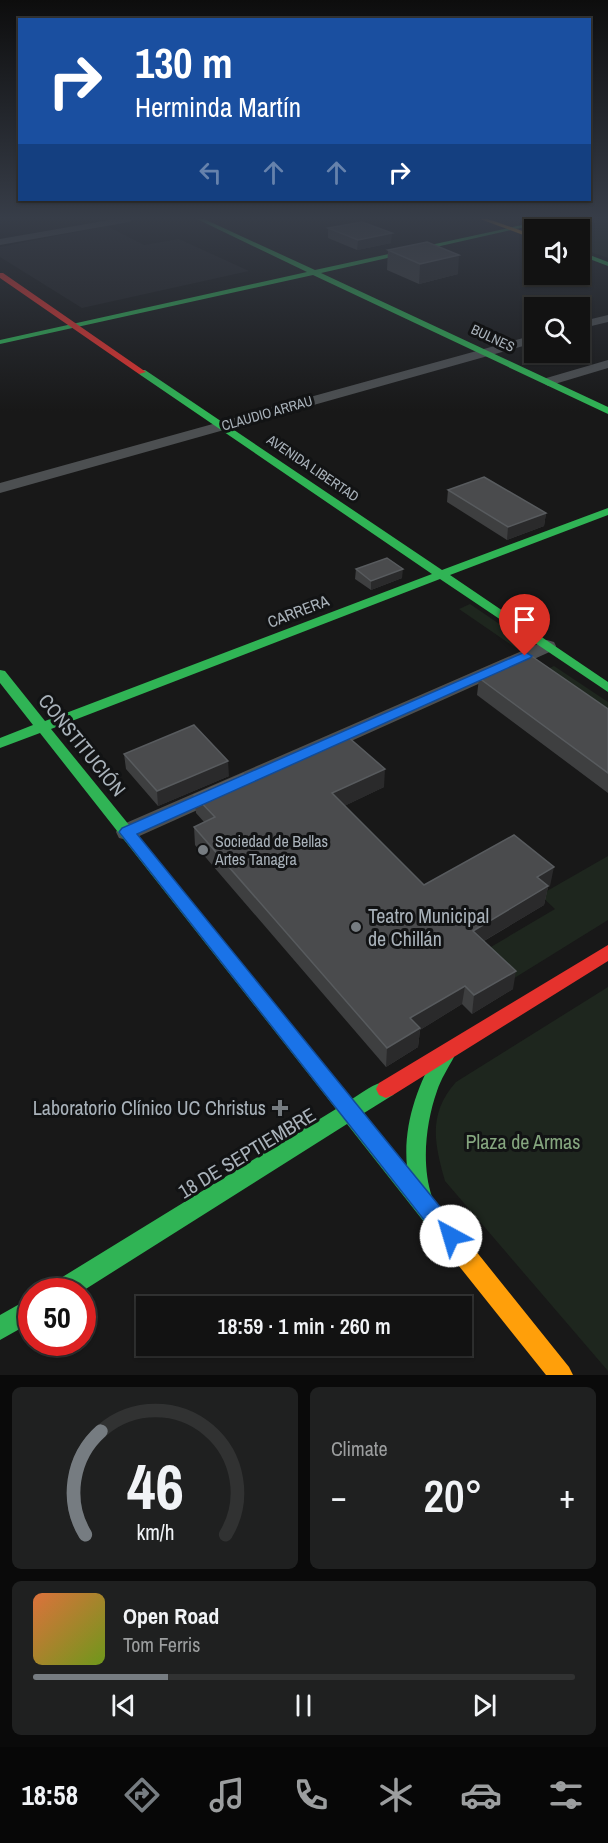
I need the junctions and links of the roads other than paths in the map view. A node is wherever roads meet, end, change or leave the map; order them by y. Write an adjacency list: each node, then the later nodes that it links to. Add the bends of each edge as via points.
1 (12, 283): 5 (main road, AVENIDA LIBERTAD)
2 (250, 283): 5 (main road)
3 (338, 283): 10 (main road, BULNES)
4 (608, 318): 6 (street)
5 (70, 323): 7 (main road); 8 (main road); 14 (main road, AVENIDA LIBERTAD)
6 (590, 323)
7 (0, 334)
8 (0, 342)
9 (524, 342): 10 (street, CLAUDIO ARRAU)
10 (484, 352): 12 (main road, BULNES); 14 (street, CLAUDIO ARRAU)
11 (608, 364): 12 (street)
12 (548, 382): 13 (main road, BULNES)
13 (608, 411)
14 (222, 426): 15 (street, CLAUDIO ARRAU); 17 (main road, AVENIDA LIBERTAD)
15 (0, 488)
16 (608, 511): 17 (main road, CARRERA)
17 (441, 574): 18 (main road, AVENIDA LIBERTAD); 21 (main road, CARRERA)
18 (547, 646): 20 (main road, AVENIDA LIBERTAD); 23 (street)
19 (0, 674): 21 (main road, CONSTITUCIÓN)
20 (608, 688)
21 (43, 727): 22 (main road, CARRERA); 23 (main road, CONSTITUCIÓN)
22 (0, 743)
23 (127, 832): 26 (main road, CONSTITUCIÓN)
24 (608, 952): 25 (main road, 18 DE SEPTIEMBRE)
25 (448, 1052): 26 (main road, 18 DE SEPTIEMBRE); 27 (main road, via 432,1074 416,1130 416,1174)
26 (352, 1112): 27 (main road, CONSTITUCIÓN); 28 (main road, 18 DE SEPTIEMBRE)
27 (423, 1202): 31 (main road, CONSTITUCIÓN)
28 (82, 1278)
29 (18, 1317): 30 (main road)
30 (0, 1328)
31 (561, 1375)

